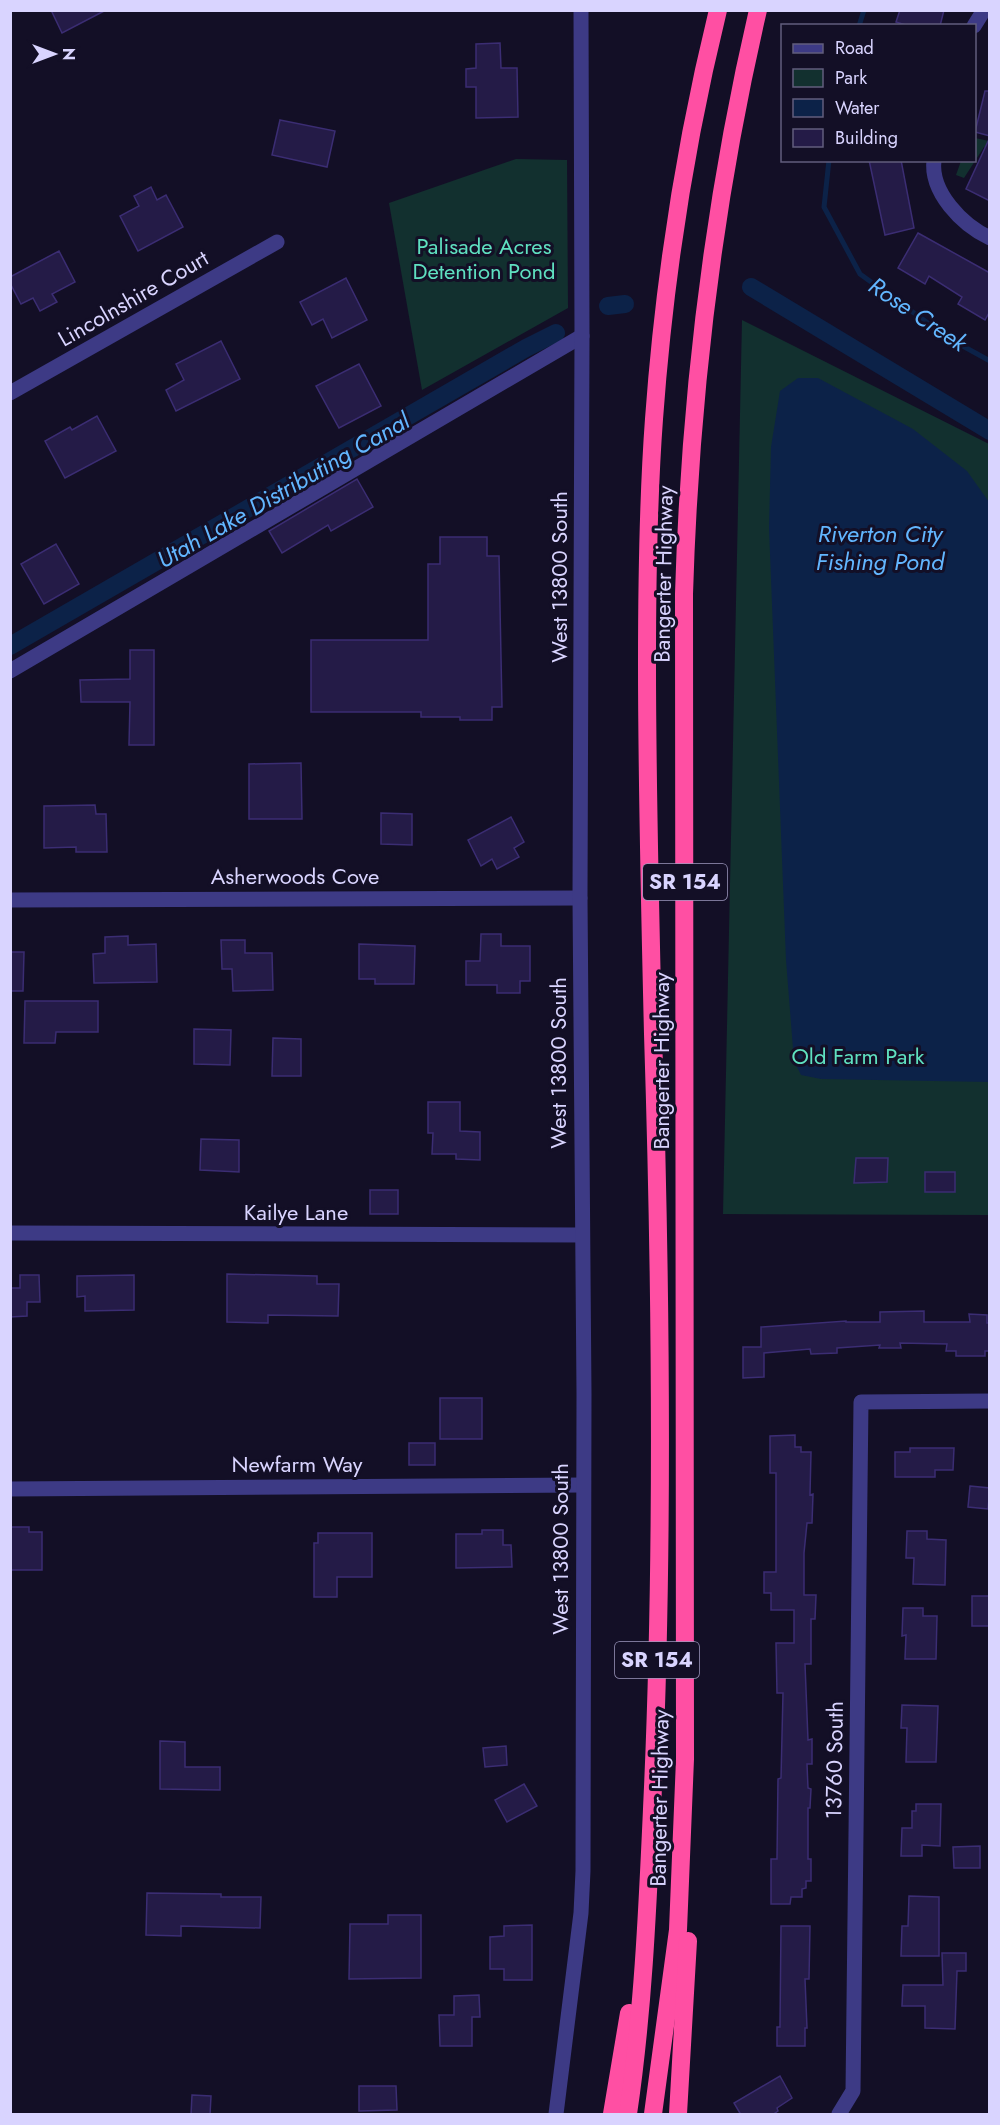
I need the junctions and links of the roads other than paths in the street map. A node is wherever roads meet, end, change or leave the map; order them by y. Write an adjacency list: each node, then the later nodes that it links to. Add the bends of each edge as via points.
1 (581, 10): 9 (street, West 13800 South)
2 (718, 10): 20 (highway, Bangerter Highway / SR 154, via 696,112 668,284 650,489 647,792 660,1459)
3 (758, 10): 19 (highway, Bangerter Highway / SR 154, via 729,147 708,279 695,388 686,530)
4 (984, 10): 5 (street)
5 (976, 24)
6 (934, 162): 7 (street, via 941,196 975,231)
7 (990, 238)
8 (277, 242): 10 (street, Lincolnshire Court)
9 (582, 336): 11 (street); 12 (street, West 13800 South)
10 (10, 393)
11 (10, 670)
12 (580, 898): 13 (street, Asherwoods Cove); 15 (street, West 13800 South)
13 (10, 900)
14 (10, 1233): 15 (street, Kailye Lane)
15 (581, 1235): 17 (street, West 13800 South)
16 (990, 1401): 26 (street, 13760 South, via 861,1402 853,2091)
17 (583, 1485): 18 (street, Newfarm Way); 21 (street, West 13800 South, via 583,1871)
18 (10, 1489)
19 (685, 1759): 24 (highway, Bangerter Highway / SR 154, via 678,1930); 25 (highway, via 690,1884)
20 (650, 1850): 22 (highway, via 638,1956); 23 (highway, Bangerter Highway / SR 154)
21 (556, 2115)
22 (612, 2115)
23 (628, 2115)
24 (653, 2115)
25 (678, 2115)
26 (839, 2115)

